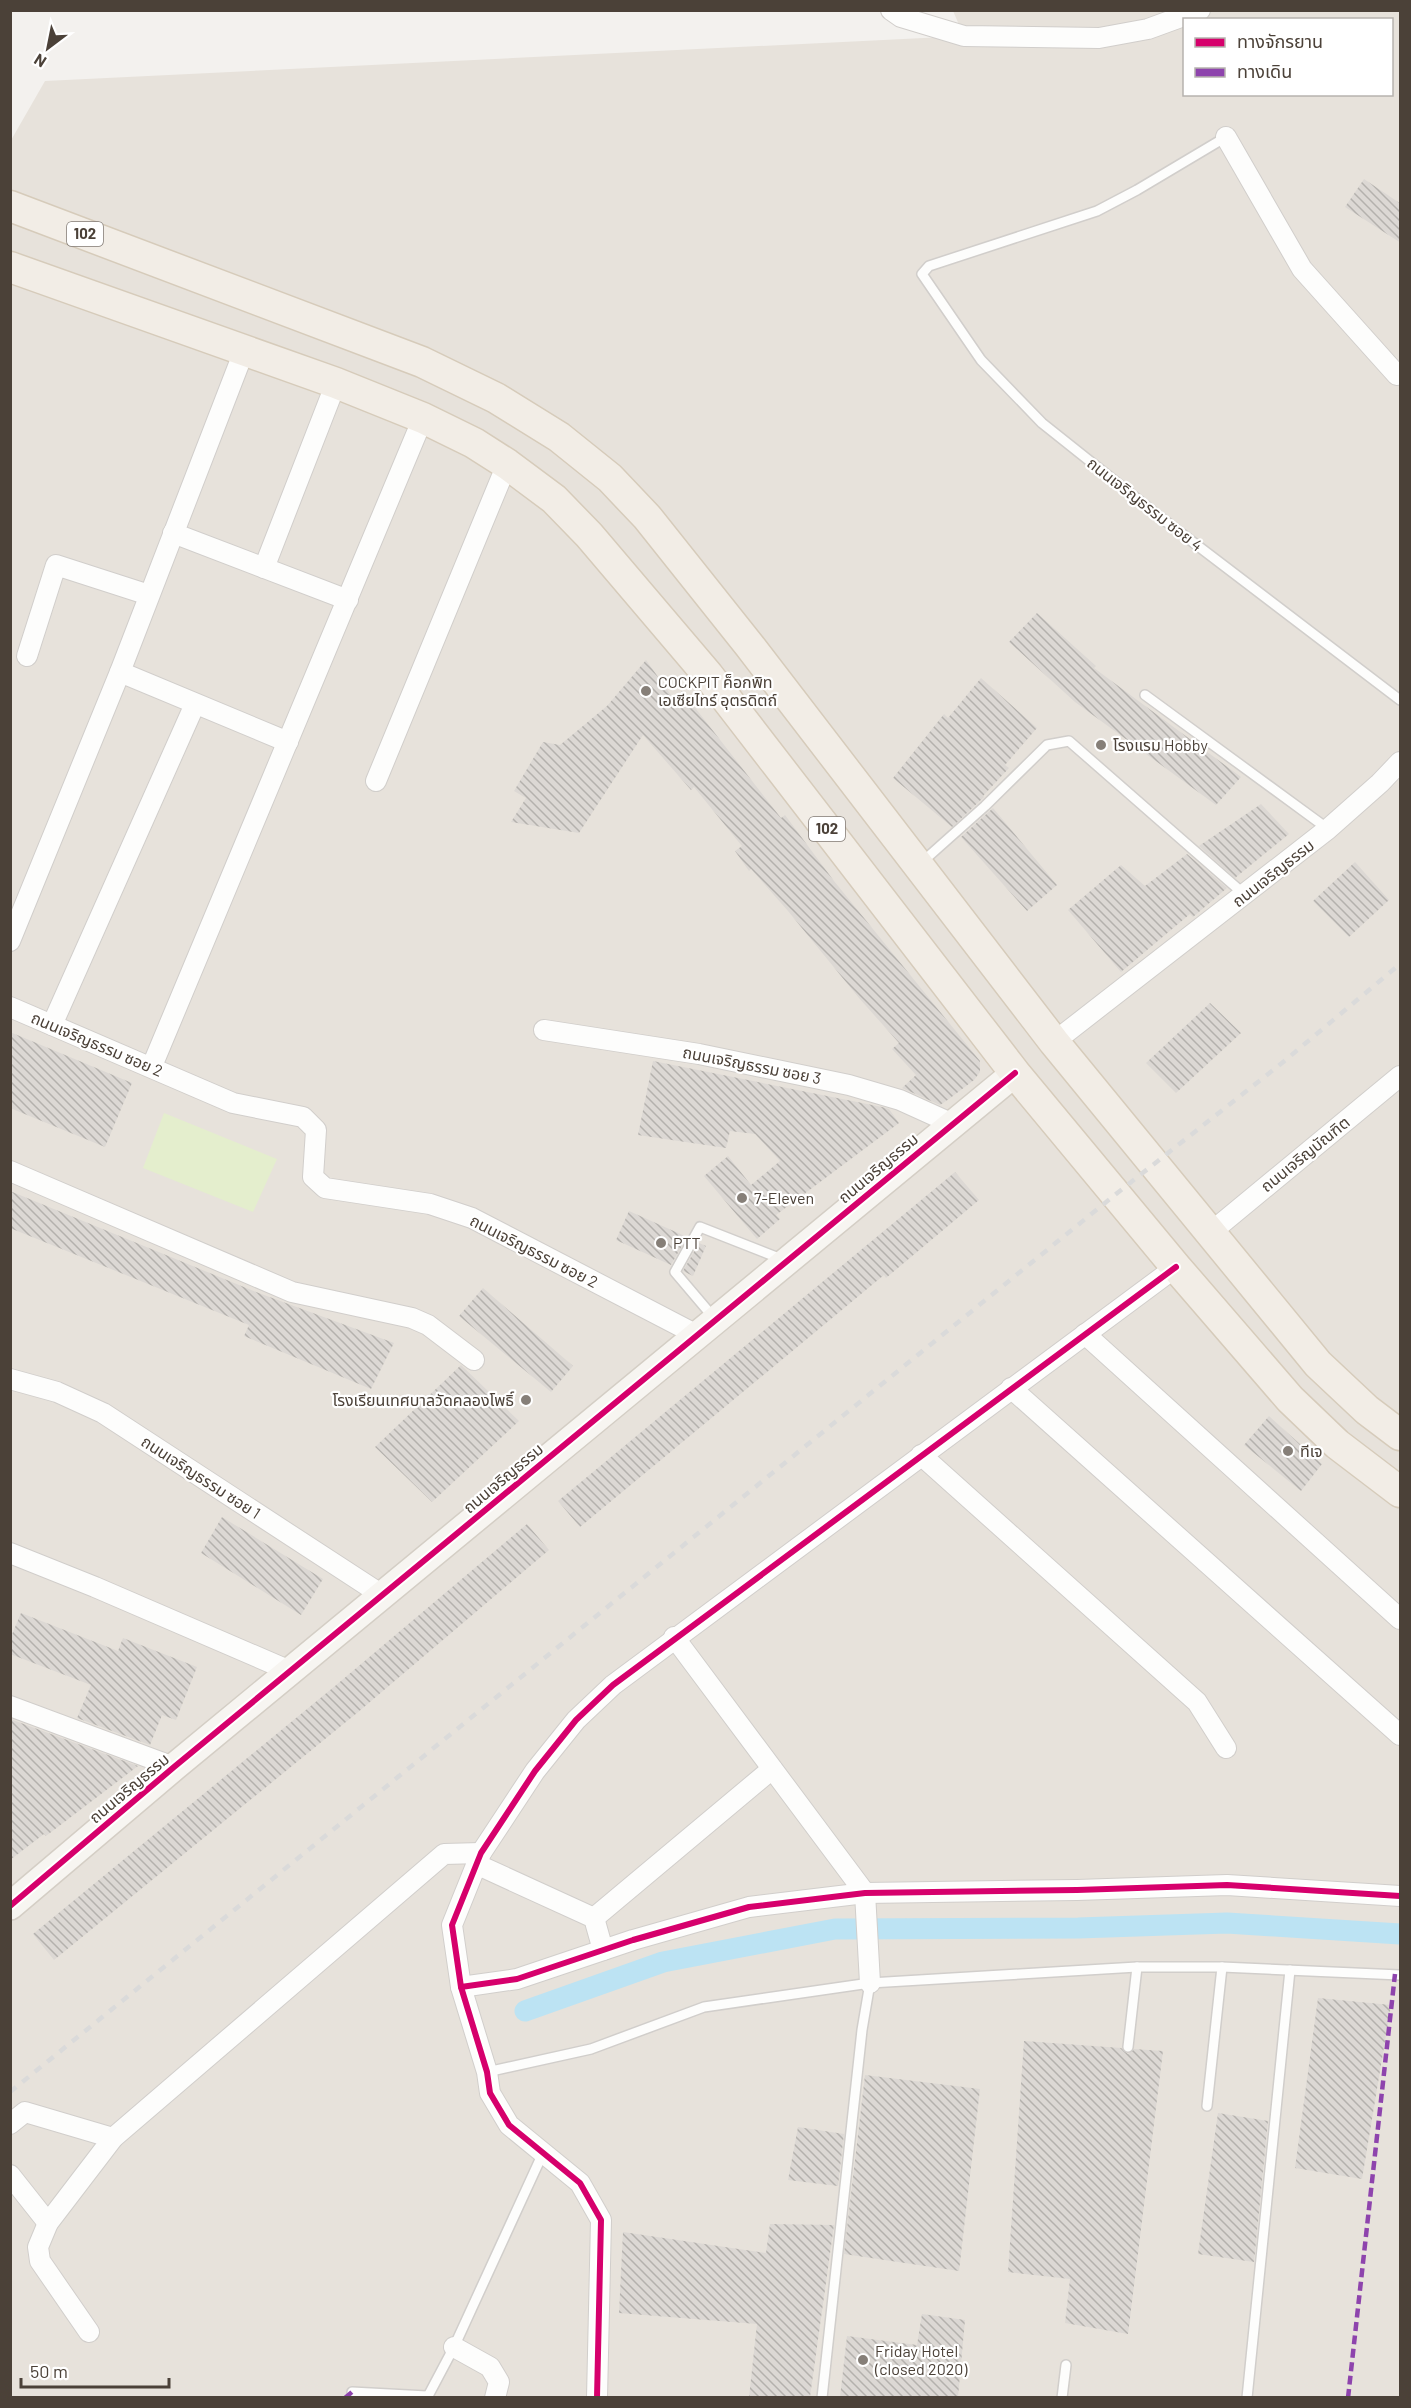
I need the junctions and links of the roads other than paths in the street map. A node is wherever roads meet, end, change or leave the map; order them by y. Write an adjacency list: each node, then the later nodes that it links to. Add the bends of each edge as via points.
1 (891, 10): 2 (street, via 901,17 964,36 1099,38 1148,29)
2 (1200, 10)
3 (1226, 137): 7 (street, via 1302,269); 20 (lane, ถนนเจริญธรรม ซอย 4, via 1097,211 929,266 922,274 981,360 1042,423)
4 (10, 206): 15 (main road, 102, via 422,362 496,398 559,437 610,478 647,517)
5 (10, 267): 6 (main road, 102)
6 (244, 351): 8 (main road, 102); 11 (street)
7 (1399, 377)
8 (336, 383): 9 (main road, 102); 12 (street)
9 (423, 418): 10 (main road, 102); 14 (street)
10 (507, 464): 18 (main road, 102, via 554,499 575,521); 24 (street)
11 (173, 533): 12 (street); 13 (street)
12 (264, 568): 14 (street)
13 (149, 594): 16 (street, via 57,565); 17 (street)
14 (348, 600): 22 (street)
15 (748, 645): 18 (main road); 26 (main road, 102)
16 (27, 656)
17 (120, 672): 21 (street); 28 (street)
18 (708, 675): 34 (main road, 102)
19 (1145, 695): 25 (lane)
20 (1401, 700)
21 (195, 704): 22 (street); 30 (street)
22 (288, 742): 33 (street)
23 (1401, 762): 25 (street, ถนนเจริญธรรม)
24 (376, 781)
25 (1328, 829): 27 (street, ถนนเจริญธรรม)
26 (919, 865): 27 (lane, via 1047,745 1069,741); 32 (main road, 102)
27 (1245, 895): 32 (street, ถนนเจริญธรรม)
28 (10, 941)
29 (10, 1007): 30 (street, ถนนเจริญธรรม ซอย 2)
30 (52, 1025): 33 (street, ถนนเจริญธรรม ซอย 2)
31 (544, 1029): 36 (street, ถนนเจริญธรรม ซอย 3, via 699,1054 849,1085 900,1100)
32 (1054, 1042): 34 (main road); 38 (main road, 102)
33 (152, 1066): 42 (street, ถนนเจริญธรรม ซอย 2, via 233,1103 303,1117 316,1130 313,1177 325,1188 430,1204 472,1218)
34 (1015, 1072): 36 (street, ถนนเจริญธรรม); 39 (main road, 102)
35 (1401, 1076): 38 (street, ถนนเจริญบัณฑิต)
36 (953, 1124): 40 (street, ถนนเจริญธรรม)
37 (10, 1171): 44 (street, via 292,1292 412,1317)
38 (1201, 1222): 39 (main road); 47 (main road, 102, via 1318,1364 1367,1410)
39 (1156, 1242): 41 (main road, 102)
40 (787, 1261): 42 (street, ถนนเจริญธรรม); 42 (lane, via 700,1227 675,1272)
41 (1176, 1267): 43 (street); 49 (main road, 102, via 1290,1399 1337,1444)
42 (706, 1328): 51 (street, ถนนเจริญธรรม)
43 (1084, 1334): 46 (street); 52 (street)
44 (474, 1360)
45 (10, 1379): 51 (street, ถนนเจริญธรรม ซอย 1, via 57,1392 104,1413)
46 (1011, 1388): 48 (street); 56 (street)
47 (1401, 1435)
48 (921, 1455): 53 (street); 57 (street, via 1197,1702)
49 (1401, 1492)
50 (10, 1553): 54 (street)
51 (382, 1595): 54 (street, ถนนเจริญธรรม)
52 (1401, 1619)
53 (674, 1638): 59 (street); 60 (street, via 613,1685 576,1720 535,1771)
54 (290, 1671): 58 (street, ถนนเจริญธรรม)
55 (10, 1706): 58 (street)
56 (1401, 1735)
57 (1226, 1748)
58 (174, 1767): 63 (street, ถนนเจริญธรรม)
59 (772, 1769): 61 (street); 64 (street)
60 (479, 1858): 64 (street); 71 (street, via 452,1925); 76 (street, via 444,1854)
61 (865, 1893): 62 (street, via 1227,1885); 65 (street, via 749,1907); 70 (street)
62 (1401, 1896)
63 (10, 1906)
64 (594, 1918): 65 (street)
65 (603, 1950): 71 (street, via 517,1979)
66 (1222, 1966): 67 (lane); 68 (lane); 74 (lane)
67 (1137, 1967): 70 (lane); 72 (lane)
68 (1290, 1970): 69 (lane); 89 (lane)
69 (1401, 1975)
70 (870, 1983): 73 (lane, via 704,2007 591,2049); 87 (lane)
71 (461, 1987): 73 (street)
72 (1128, 2047)
73 (487, 2072): 77 (street, via 490,2093 509,2125)
74 (1207, 2106)
75 (10, 2124): 76 (street, via 25,2112)
76 (112, 2138): 79 (street)
77 (543, 2153): 81 (lane); 86 (street, via 580,2183 601,2220)
78 (10, 2175): 79 (street)
79 (48, 2223): 80 (street, via 38,2247 40,2260)
80 (89, 2332)
81 (454, 2347): 84 (lane); 85 (street, via 490,2367 499,2382)
82 (1066, 2365): 88 (lane)
83 (352, 2391): 84 (lane)
84 (427, 2397)
85 (495, 2397)
86 (597, 2397)
87 (822, 2397)
88 (1062, 2397)
89 (1247, 2397)

